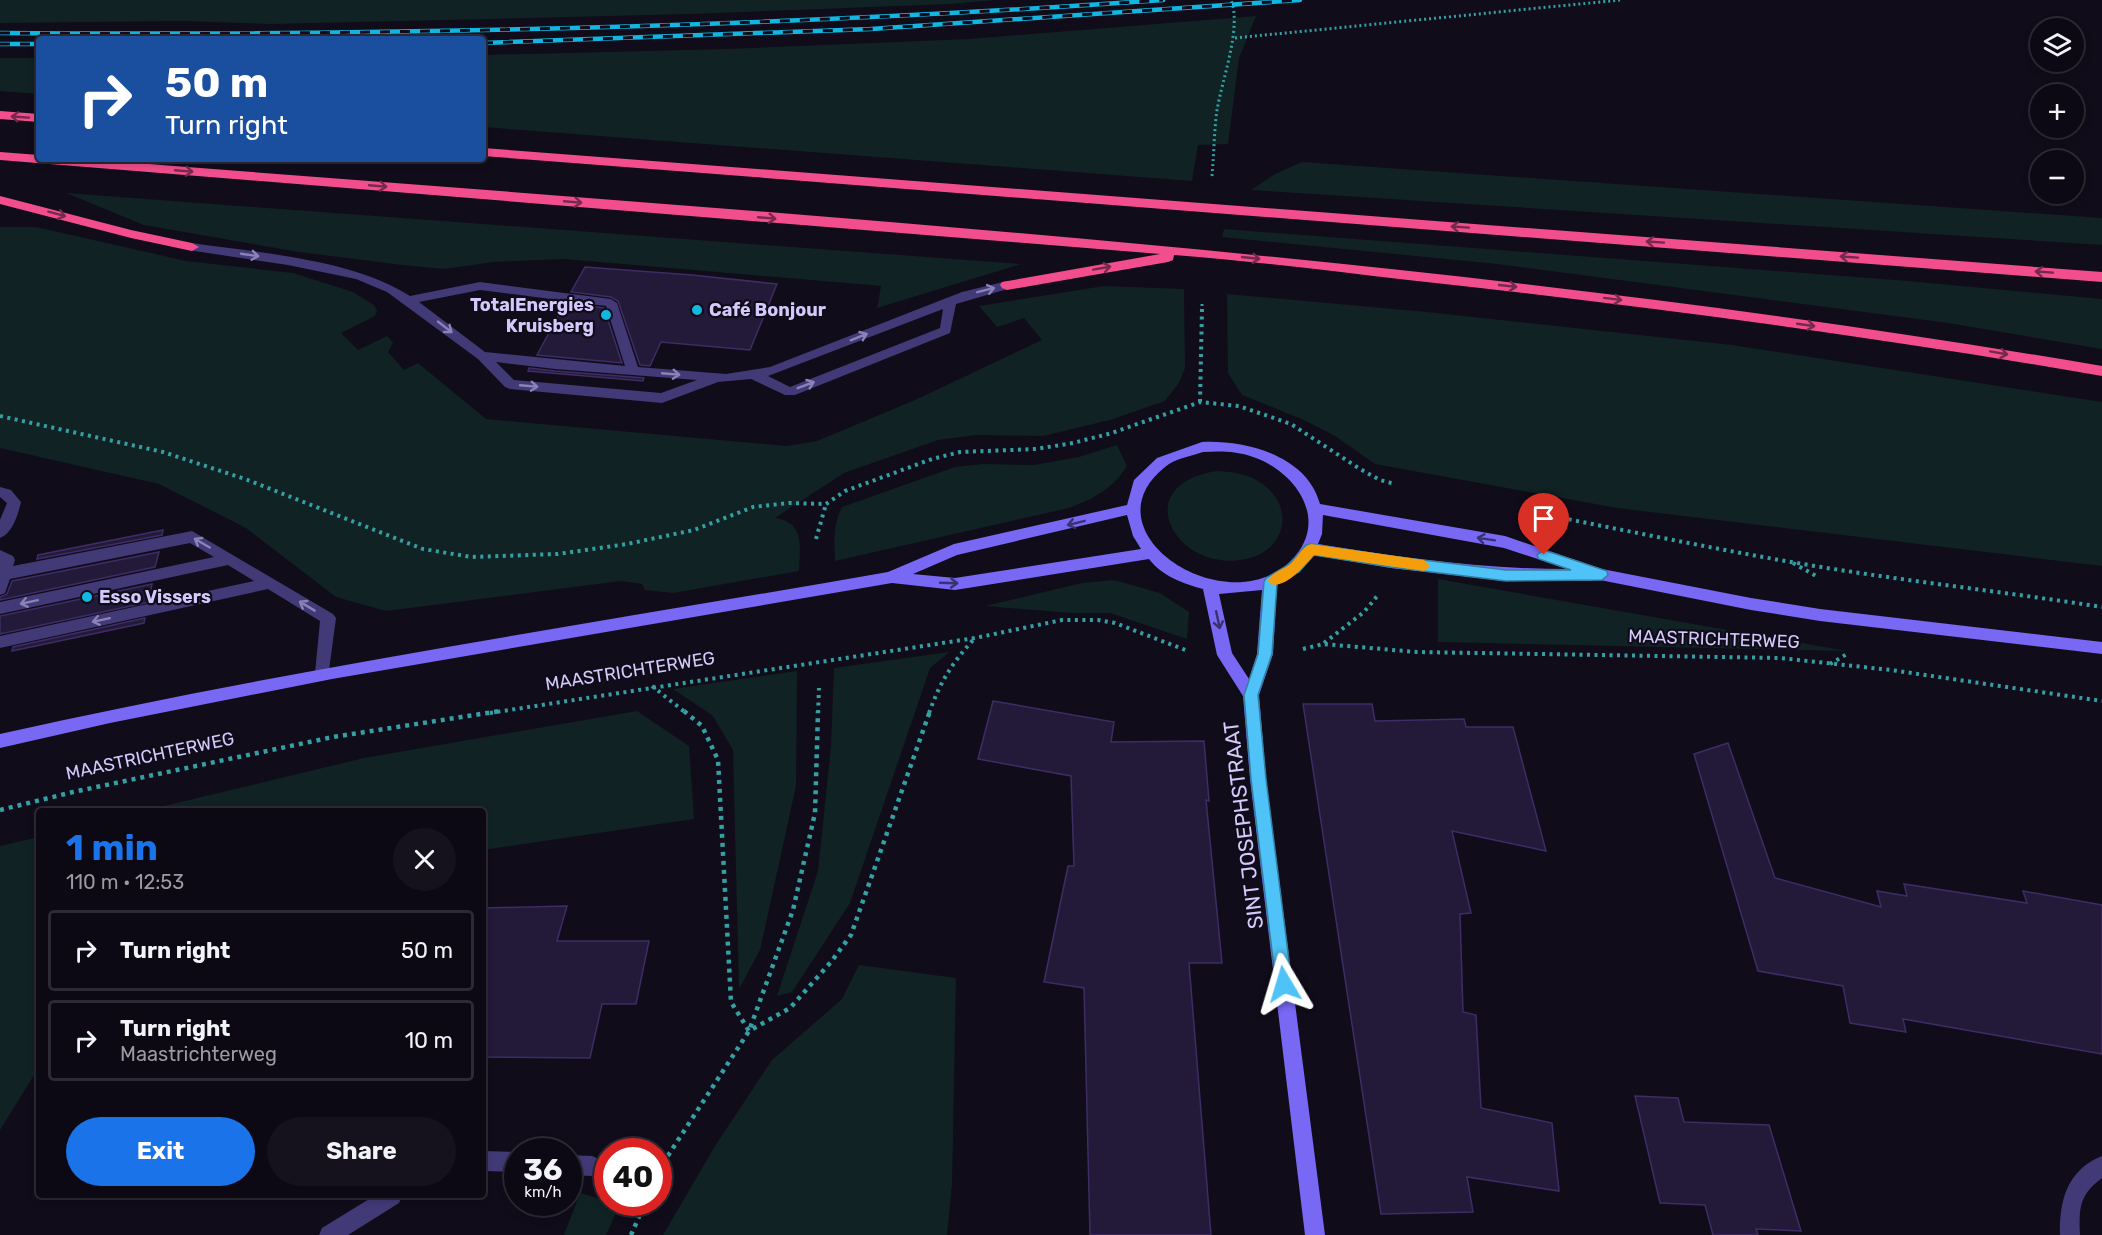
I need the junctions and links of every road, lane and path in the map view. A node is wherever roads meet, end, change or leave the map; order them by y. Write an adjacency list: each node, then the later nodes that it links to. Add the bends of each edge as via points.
1 (1231, 0): 3 (path)
2 (1620, 0): 3 (path)
3 (1235, 38): 10 (path, via 1217,112)
4 (0, 115): 5 (highway, one-way to 4)
5 (36, 118)
6 (486, 152): 14 (highway, one-way to 6)
7 (0, 156): 8 (highway, one-way to 8)
8 (36, 159)
9 (75, 162): 13 (highway, one-way to 13)
10 (1212, 180)
11 (0, 200): 12 (highway, one-way to 12)
12 (192, 247): 16 (street, one-way to 16, via 346,273 391,289)
13 (1193, 252): 15 (highway, one-way to 13); 20 (highway, one-way to 20, via 1555,291)
14 (2102, 277)
15 (1007, 285): 17 (street, one-way to 15)
16 (408, 300): 19 (street, one-way to 19); 21 (street, via 480,286 611,303)
17 (950, 301): 22 (street, one-way to 17, via 772,371); 22 (street, one-way to 17, via 790,392 946,330)
18 (1202, 304): 26 (path, via 1200,402 1072,443 1036,449 960,452 932,459 845,490)
19 (482, 356): 21 (street); 23 (street, one-way to 23, via 510,384 662,398)
20 (2102, 370)
21 (633, 371): 23 (street, one-way to 23)
22 (753, 374): 23 (street)
23 (716, 377)
24 (0, 416): 26 (path, via 163,452 244,479 423,549 471,557 558,554 627,544 694,530 753,507)
25 (0, 492): 30 (street, via 14,502)
26 (826, 504): 31 (path)
27 (1315, 508): 28 (main road, via 1304,485 1285,467 1252,452 1216,446 1188,450 1163,460 1144,477); 32 (main road, via 1317,527); 37 (main road, MAASTRICHTERWEG, one-way to 27, via 1505,542)
28 (1132, 509): 33 (main road, via 1136,531); 38 (main road, one-way to 38, via 954,550)
29 (1531, 512): 43 (path, via 1790,561)
30 (0, 532)
31 (816, 539)
32 (1311, 549): 37 (main road, MAASTRICHTERWEG, via 1506,575); 39 (main road, via 1294,568)
33 (1149, 553): 38 (main road, one-way to 33, via 955,584); 41 (main road, via 1169,570)
34 (0, 556): 36 (street, via 8,560)
35 (230, 559): 36 (street, one-way to 36, via 192,537); 40 (street); 44 (street, one-way to 44)
36 (4, 574): 42 (street)
37 (1602, 575): 48 (main road, MAASTRICHTERWEG, via 1820,615)
38 (890, 578): 50 (main road)
39 (1270, 582): 41 (main road, via 1241,588); 53 (main road, SINT JOSEPHSTRAAT, via 1265,654)
40 (270, 584): 46 (street, one-way to 46); 50 (street, one-way to 40, via 328,618)
41 (1210, 586): 49 (main road, SINT JOSEPHSTRAAT, one-way to 49)
42 (0, 589)
43 (2102, 607)
44 (0, 608)
45 (975, 638): 49 (path, MAASTRICHTERWEG, via 1064,620 1088,620 1115,623 1186,651); 51 (path, MAASTRICHTERWEG); 57 (path, via 939,685 851,935 790,1008)
46 (0, 642)
47 (1323, 644): 54 (path, MAASTRICHTERWEG, via 1418,652 1780,658)
48 (2102, 648)
49 (1225, 655): 53 (main road, SINT JOSEPHSTRAAT)
50 (323, 673): 55 (main road)
51 (652, 687): 56 (path, MAASTRICHTERWEG, via 333,737); 57 (path, via 702,726 718,760 731,1002)
52 (819, 688): 57 (path, via 815,813 805,864 779,953)
53 (1251, 695): 68 (main road, SINT JOSEPHSTRAAT)
54 (2102, 701)
55 (0, 741)
56 (0, 810)
57 (749, 1031): 58 (path)
58 (672, 1149)
59 (486, 1161): 60 (street)
60 (504, 1162)
61 (582, 1166): 62 (street)
62 (592, 1166)
63 (2102, 1166): 69 (street, via 2080,1181 2069,1209)
64 (389, 1198): 66 (street)
65 (639, 1216): 67 (path)
66 (329, 1235)
67 (631, 1235)
68 (1315, 1235)
69 (2070, 1235)

